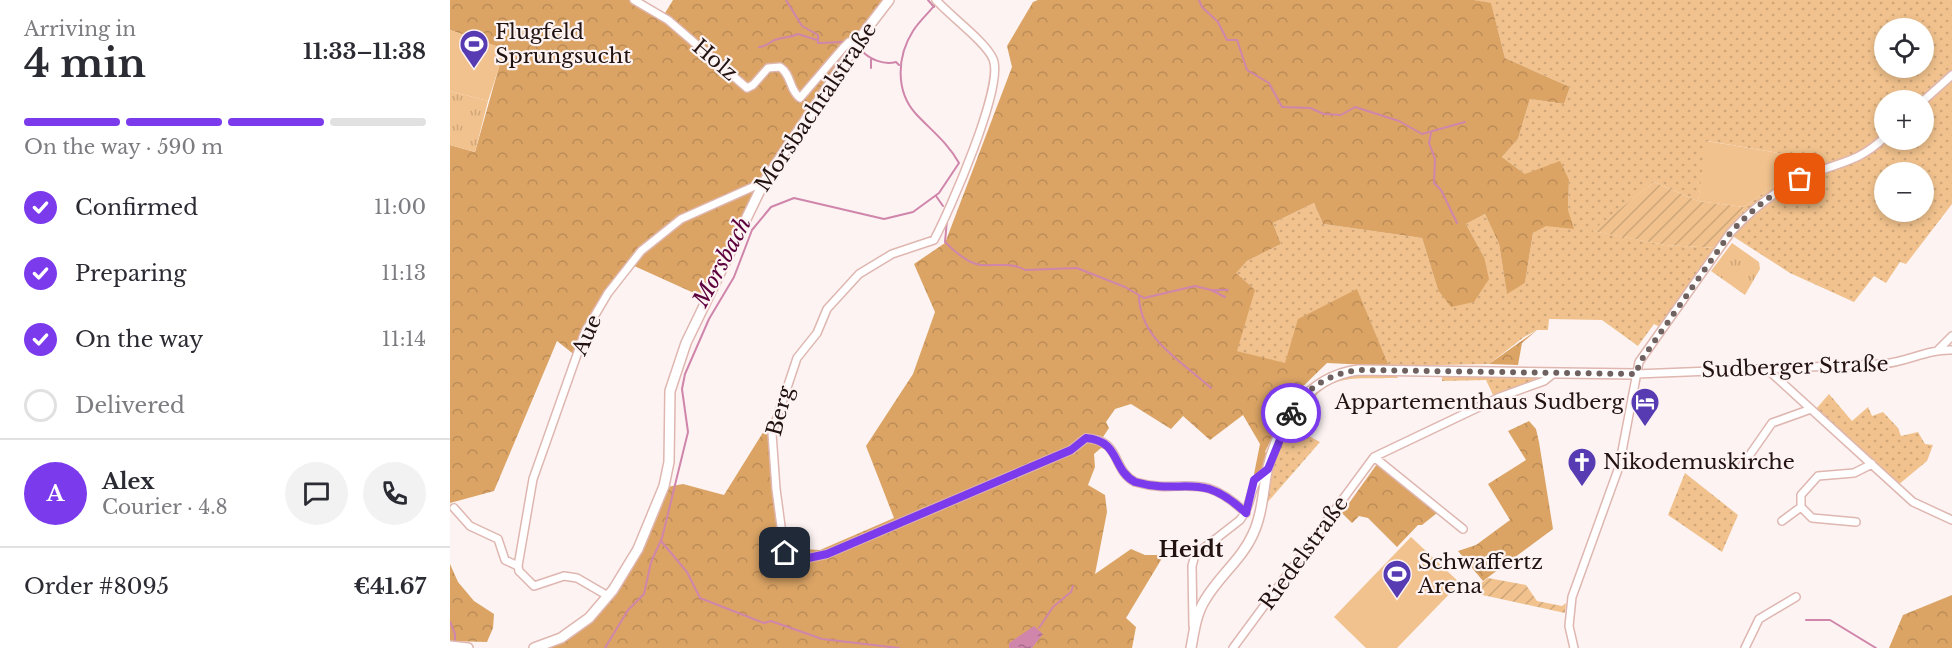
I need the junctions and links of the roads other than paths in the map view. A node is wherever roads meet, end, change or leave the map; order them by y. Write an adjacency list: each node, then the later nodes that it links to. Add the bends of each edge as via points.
1 (634, 0): 4 (street, Holz, via 668,20 747,88 768,68 780,67 800,98 849,42)
2 (889, 0): 4 (main road, Morsbachtalstraße)
3 (938, 3): 22 (street, Berg, via 992,56 995,63 991,93 966,169 934,240 892,254 854,279 827,309 817,333 797,358 776,414 771,445 785,556 799,560 827,554 1071,450 1086,438 1100,439 1110,447 1135,482 1208,487)
4 (860, 39): 8 (main road, Morsbachtalstraße)
5 (1952, 75): 6 (street)
6 (1934, 92)
7 (1874, 146): 14 (street, via 1843,165 1786,186 1749,213 1731,232 1640,362)
8 (764, 182): 27 (street, Aue, via 681,219 635,257 608,293 585,332 533,479); 28 (main road, Morsbachtalstraße, via 675,370 668,412 669,462 664,486 638,549)
9 (1952, 336): 10 (street)
10 (1938, 350): 11 (street, Sudberger Straße); 12 (street, Sudberger Straße, via 1899,363)
11 (1952, 350)
12 (1767, 369): 14 (street, Sudberger Straße); 15 (street)
13 (1554, 373): 14 (main road); 16 (street, Riedelstraße, via 1544,381 1500,397); 19 (main road, via 1358,370 1330,377 1309,390 1294,409)
14 (1636, 374): 34 (street, via 1619,467 1572,597 1569,626)
15 (1811, 409): 17 (street); 18 (street, via 1772,423)
16 (1374, 457): 26 (street); 33 (street, Riedelstraße)
17 (1872, 464): 20 (street, via 1854,473 1818,476 1801,495); 23 (street, via 1922,507)
18 (1743, 466)
19 (1268, 469): 22 (street, via 1254,480); 30 (main road, via 1254,532 1204,601)
20 (1801, 507): 24 (street); 25 (street, via 1812,518)
21 (454, 508): 27 (street, via 470,526 498,539 505,560)
22 (1246, 513): 30 (street, via 1195,555)
23 (1952, 520)
24 (1782, 521)
25 (1856, 522)
26 (1463, 529)
27 (518, 566): 28 (street, via 534,586 564,576 577,578)
28 (608, 596): 31 (main road, Morsbachtalstraße, via 569,634)
29 (1796, 597): 35 (street, via 1759,619)
30 (1193, 636): 32 (main road)
31 (534, 648)
32 (1191, 648)
33 (1233, 648)
34 (1574, 648)
35 (1745, 648)

